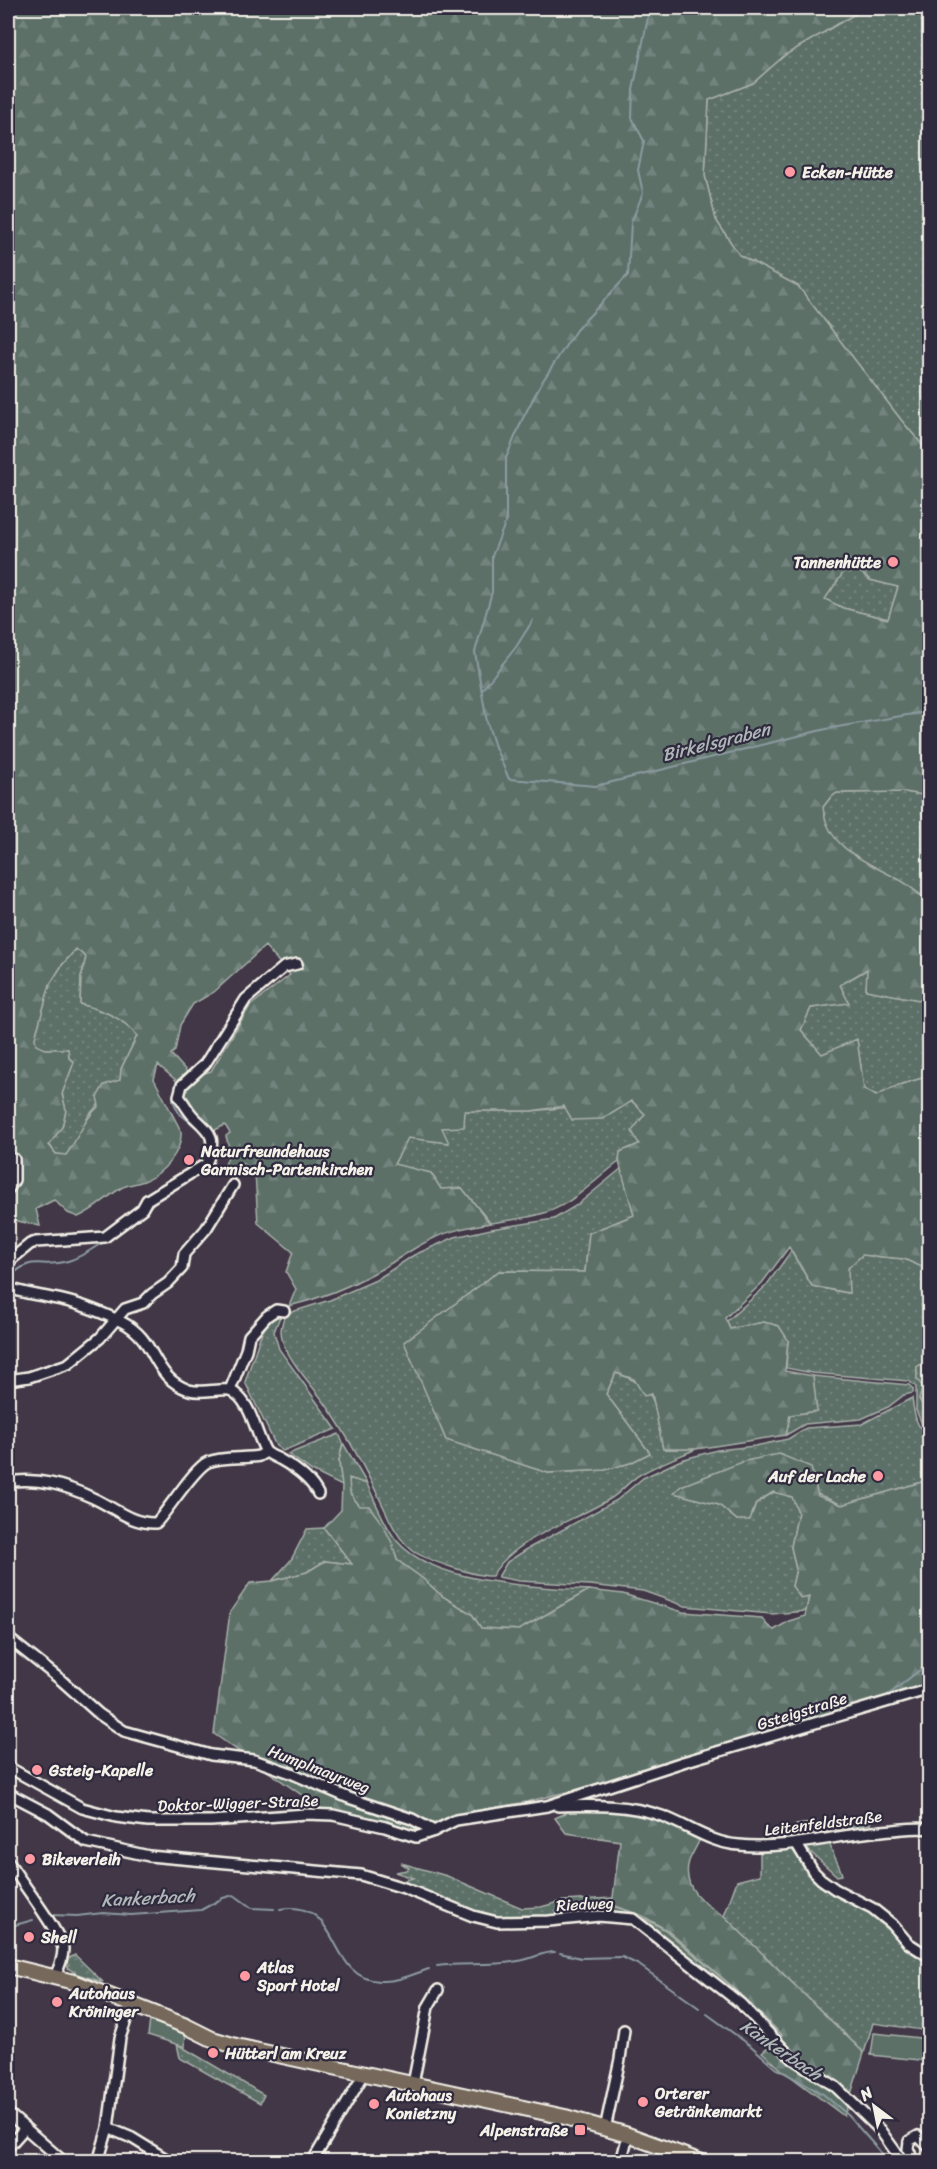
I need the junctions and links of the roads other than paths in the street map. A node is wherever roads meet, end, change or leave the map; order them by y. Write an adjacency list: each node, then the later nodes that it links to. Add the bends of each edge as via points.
1 (297, 964): 5 (street, via 284,967 246,999 205,1064 182,1085 179,1096 212,1137 206,1164 147,1200 142,1209 105,1237 36,1242)
2 (14, 1159): 4 (street, via 14,1180)
3 (233, 1185): 8 (street, via 206,1229 184,1254 182,1268 143,1303 130,1306)
4 (8, 1191)
5 (8, 1262)
6 (8, 1287): 8 (street, via 74,1303)
7 (284, 1311): 10 (street, via 276,1310 253,1330)
8 (116, 1319): 9 (street, via 68,1364); 10 (street, via 147,1342 162,1370 178,1384 205,1392)
9 (8, 1380)
10 (230, 1390): 11 (street, via 243,1403)
11 (266, 1452): 12 (street, via 207,1462 156,1522 137,1522 94,1498 43,1480); 13 (street, via 314,1484)
12 (8, 1482)
13 (318, 1494)
14 (8, 1638): 21 (street, Humplmayrweg, via 124,1731 211,1755 254,1760 412,1819)
15 (930, 1689): 16 (street, Gsteigstraße)
16 (683, 1762): 19 (street, Doktor-Wigger-Straße)
17 (8, 1767): 21 (street, Doktor-Wigger-Straße, via 82,1808 116,1817 211,1821 333,1815 416,1837)
18 (8, 1793): 45 (street, Riedweg, via 48,1814 86,1842 149,1856 361,1875 497,1922 612,1916 633,1919 741,2004 793,2059 836,2087 880,2130)
19 (547, 1806): 21 (street, Doktor-Wigger-Straße, via 473,1816); 22 (street, Leitenfeldstraße, via 588,1805 643,1811 663,1816 722,1844)
20 (930, 1829): 22 (street, Leitenfeldstraße, via 875,1831)
21 (434, 1831)
22 (796, 1843): 24 (street, via 820,1879 872,1908 908,1943)
23 (8, 1861): 26 (street, via 62,1945 61,1964)
24 (930, 1957)
25 (8, 1966): 26 (main road)
26 (55, 1977): 28 (main road)
27 (438, 1990): 31 (street, via 429,2007)
28 (131, 2005): 30 (main road, via 236,2046); 34 (street, via 120,2038)
29 (624, 2030): 35 (street)
30 (364, 2074): 31 (main road); 42 (street)
31 (413, 2084): 35 (main road)
32 (8, 2113): 33 (street)
33 (25, 2128): 37 (street); 40 (street)
34 (108, 2128): 39 (street); 41 (street)
35 (605, 2129): 36 (main road)
36 (628, 2135): 43 (street); 44 (main road)
37 (8, 2147)
38 (930, 2148): 46 (street, via 918,2136 909,2141)
39 (97, 2161)
40 (64, 2162)
41 (171, 2162)
42 (312, 2162)
43 (621, 2162)
44 (702, 2162)
45 (903, 2162)
46 (914, 2162)

